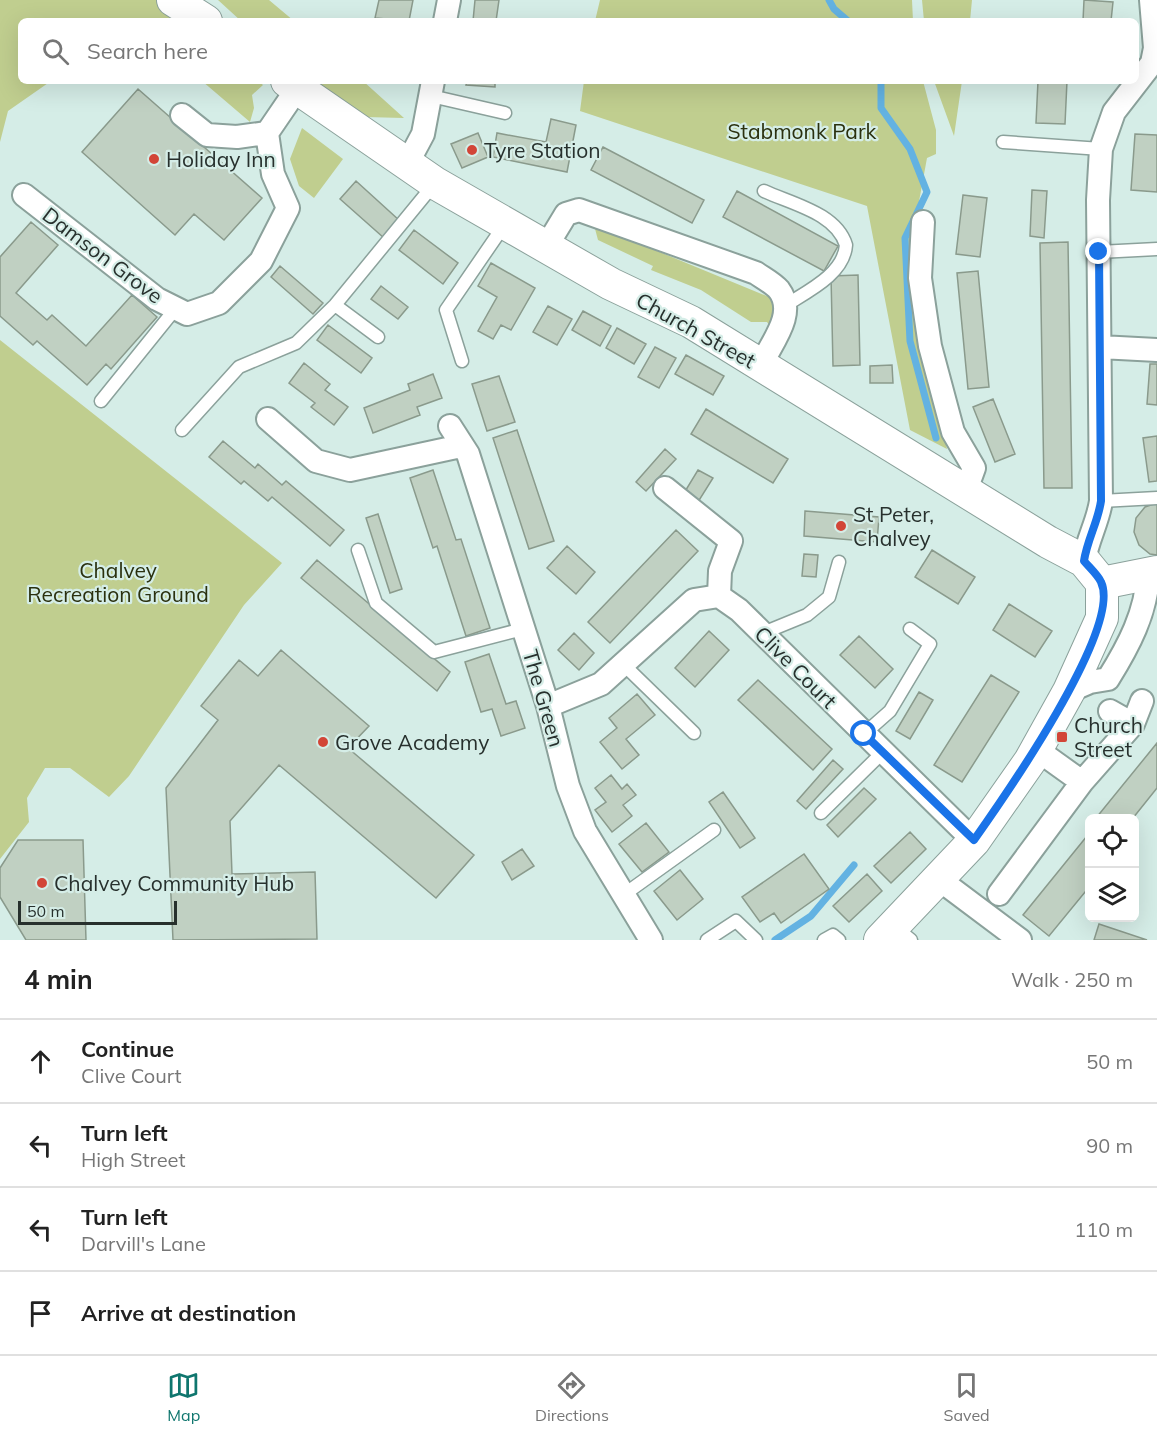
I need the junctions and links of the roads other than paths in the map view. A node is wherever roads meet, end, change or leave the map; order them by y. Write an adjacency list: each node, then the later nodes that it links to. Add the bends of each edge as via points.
1 (173, 0): 5 (street)
2 (187, 0): 6 (street)
3 (449, 0): 7 (street)
4 (1151, 0): 8 (street)
5 (202, 18)
6 (204, 18)
7 (446, 18)
8 (1156, 48): 9 (street, via 1152,63)
9 (1139, 80)
10 (1136, 84): 17 (street, via 1114,112)
11 (292, 85): 15 (street); 18 (street, Church Street)
12 (432, 88): 13 (lane); 18 (street, via 423,134)
13 (504, 113)
14 (182, 115): 15 (street, via 207,135)
15 (267, 133): 29 (street, Damson Grove, via 273,174 288,208 261,261 219,303 187,314)
16 (1004, 142): 17 (lane)
17 (1101, 148): 26 (street)
18 (407, 164): 19 (street, Church Street)
19 (435, 183): 23 (street, Church Street); 27 (lane)
20 (764, 191): 28 (lane, via 823,217 838,228 846,245 840,263 826,278)
21 (24, 195): 29 (street, Damson Grove, via 157,299)
22 (923, 222): 41 (street, via 920,278 930,346 952,432 974,468)
23 (505, 224): 24 (street, Church Street); 33 (lane, via 446,310)
24 (546, 248): 28 (street, via 567,214 579,210 756,273 778,290); 34 (street, Church Street, via 655,307 691,322)
25 (1157, 249): 26 (lane)
26 (1099, 252): 31 (street)
27 (335, 304): 30 (lane); 38 (lane, via 296,343 239,367)
28 (786, 305): 34 (street, via 781,330)
29 (176, 308): 35 (lane)
30 (378, 337)
31 (1100, 347): 32 (street); 43 (street)
32 (1157, 350)
33 (462, 361)
34 (761, 364): 41 (street, Church Street)
35 (101, 401)
36 (268, 418): 39 (street, via 316,461 350,470)
37 (450, 426): 39 (street, The Green)
38 (182, 430)
39 (461, 446): 49 (street, The Green, via 468,454)
40 (665, 488): 48 (street, via 730,541 720,571)
41 (966, 490): 46 (street, Church Street)
42 (1157, 498): 43 (lane)
43 (1101, 501): 46 (street, via 1099,516 1087,541)
44 (358, 550): 49 (lane, via 376,603 434,652)
45 (839, 562): 51 (lane, via 829,597 807,615)
46 (1093, 572): 47 (street); 53 (street, via 1102,618)
47 (1152, 572): 53 (street, via 1129,645 1108,679)
48 (719, 596): 51 (street, Clive Court); 52 (street, via 694,600)
49 (523, 629): 55 (street, The Green)
50 (910, 629): 59 (lane, via 930,644 890,711)
51 (763, 633): 59 (street, Clive Court)
52 (623, 664): 55 (street, via 601,684); 58 (lane)
53 (1069, 691): 60 (street)
54 (1142, 701): 57 (street)
55 (548, 706): 68 (street, The Green, via 568,786 585,831)
56 (1110, 711): 57 (street)
57 (1133, 724): 62 (street)
58 (694, 733)
59 (864, 734): 61 (street, Clive Court)
60 (1036, 749): 62 (street); 65 (street)
61 (884, 752): 63 (lane); 65 (street, Clive Court)
62 (1082, 782): 67 (street)
63 (821, 813)
64 (714, 830): 68 (lane)
65 (974, 840): 66 (street)
66 (940, 880): 69 (street); 75 (street)
67 (999, 894)
68 (622, 896): 70 (street, The Green)
69 (895, 936)
70 (651, 940)
71 (707, 940): 72 (lane, via 736,921)
72 (756, 940)
73 (824, 940): 74 (lane, via 833,935)
74 (839, 940)
75 (1020, 940)

